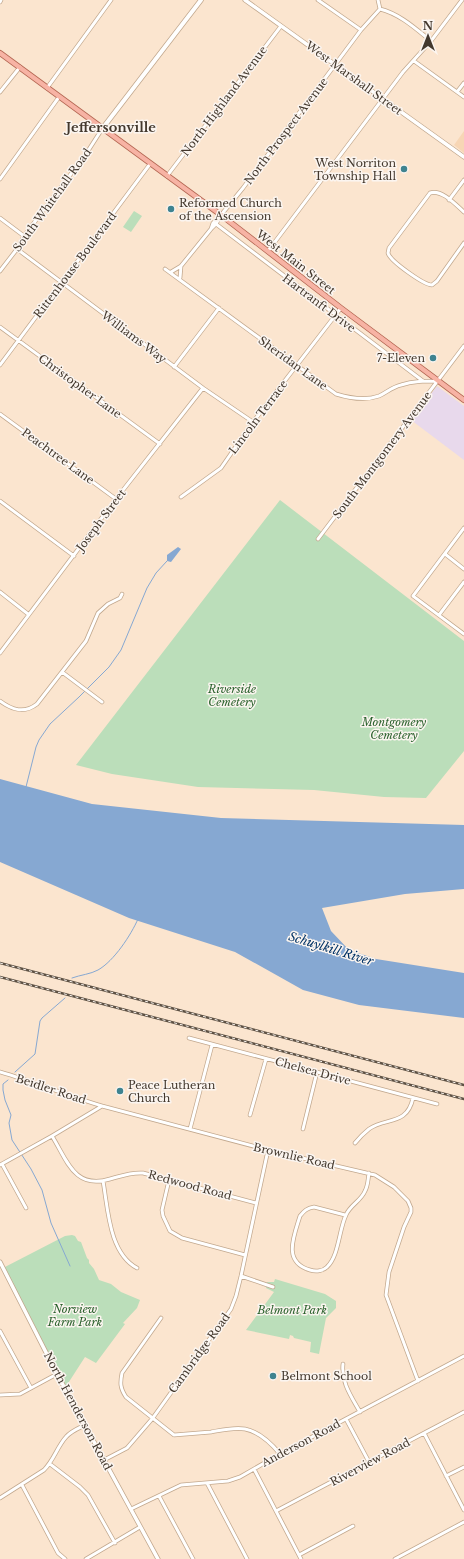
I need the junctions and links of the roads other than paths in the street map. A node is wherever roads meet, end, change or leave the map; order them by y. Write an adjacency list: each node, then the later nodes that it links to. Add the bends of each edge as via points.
1 (111, 0): 17 (street)
2 (201, 0): 23 (main road)
3 (245, 0): 9 (street, West Marshall Street)
4 (318, 0): 10 (street)
5 (378, 0): 8 (street)
6 (455, 0): 7 (street)
7 (461, 2): 11 (street)
8 (380, 9): 10 (street, North Prospect Avenue); 11 (street, via 405,21)
9 (281, 26): 14 (street, West Marshall Street); 26 (street, North Highland Avenue)
10 (361, 30): 14 (street, North Prospect Avenue)
11 (431, 41): 13 (street)
12 (0, 53): 15 (main road, West Main Street)
13 (414, 61): 19 (street); 22 (street)
14 (337, 65): 22 (street, West Marshall Street); 31 (street, North Prospect Avenue)
15 (20, 67): 17 (main road, West Main Street); 18 (street)
16 (464, 83): 19 (street)
17 (47, 88): 20 (main road, West Main Street)
18 (0, 92)
19 (457, 92): 21 (street)
20 (59, 97): 23 (main road, West Main Street); 27 (street)
21 (464, 97)
22 (383, 99): 24 (street, West Marshall Street); 38 (street)
23 (102, 129): 25 (main road, West Main Street); 35 (street, South Whitehall Road)
24 (464, 157)
25 (150, 164): 26 (main road, West Main Street); 44 (street, Rittenhouse Boulevard)
26 (167, 176): 31 (main road, West Main Street)
27 (0, 179)
28 (464, 180): 29 (street)
29 (449, 200): 30 (street); 36 (street, via 437,192 427,195 389,248 388,256 425,284 432,285)
30 (464, 212)
31 (221, 215): 33 (street); 34 (street, via 212,223); 38 (main road, West Main Street)
32 (0, 218): 35 (street)
33 (216, 224): 34 (street); 47 (street, Hartranft Drive)
34 (211, 229): 39 (street)
35 (24, 236): 37 (street, South Whitehall Road)
36 (464, 243)
37 (17, 249): 41 (street, South Whitehall Road); 44 (street, Williams Way)
38 (268, 251): 46 (main road, West Main Street)
39 (181, 266): 42 (street); 43 (street)
40 (166, 269): 42 (street, Sheridan Lane)
41 (0, 271)
42 (171, 272): 43 (street, Sheridan Lane)
43 (180, 278): 45 (street, Sheridan Lane)
44 (62, 283): 49 (street, Rittenhouse Boulevard); 53 (street, Williams Way)
45 (219, 308): 52 (street, Sheridan Lane); 53 (street)
46 (341, 308): 47 (street, Lincoln Terrace); 55 (main road, West Main Street)
47 (336, 316): 52 (street, Lincoln Terrace); 54 (street, Hartranft Drive)
48 (0, 327): 49 (street, Christopher Lane)
49 (18, 341): 51 (street, Rittenhouse Boulevard); 60 (street, Christopher Lane)
50 (464, 346): 55 (street, South Montgomery Avenue)
51 (0, 365)
52 (297, 366): 54 (street, Sheridan Lane, via 336,394 353,398 380,396 393,387); 59 (street, Lincoln Terrace)
53 (174, 367): 56 (street, Williams Way)
54 (423, 381): 55 (street, Sheridan Lane)
55 (438, 381): 57 (main road, West Main Street); 65 (street, South Montgomery Avenue)
56 (203, 388): 59 (street, Williams Way); 60 (street, Joseph Street)
57 (464, 400)
58 (0, 414): 62 (street, Peachtree Lane)
59 (253, 422): 61 (street, Lincoln Terrace, via 221,468)
60 (160, 444): 62 (street, Joseph Street)
61 (181, 497)
62 (116, 499): 67 (street, Joseph Street)
63 (0, 501): 67 (street)
64 (464, 528): 66 (street)
65 (318, 540)
66 (445, 554): 68 (street); 73 (street, via 413,596)
67 (74, 556): 72 (street, Joseph Street)
68 (464, 569)
69 (464, 582): 73 (street)
70 (0, 592): 72 (street)
71 (122, 594): 76 (street, via 98,613 86,641)
72 (28, 614): 75 (street, Joseph Street)
73 (439, 615): 74 (street)
74 (464, 634)
75 (0, 653)
76 (62, 672): 77 (street, via 40,702 29,709 12,709); 78 (street)
77 (0, 701)
78 (102, 702)
79 (189, 1038): 80 (street, Chelsea Drive)
80 (212, 1045): 81 (street, Chelsea Drive); 88 (street)
81 (266, 1059): 83 (street, Chelsea Drive); 87 (street)
82 (0, 1072): 86 (street, Beidler Road)
83 (317, 1072): 84 (street, Chelsea Drive); 89 (street)
84 (413, 1098): 85 (street, Chelsea Drive); 91 (street, via 406,1113 395,1120 369,1129)
85 (437, 1104)
86 (102, 1106): 88 (street, Brownlie Road); 90 (street)
87 (250, 1115)
88 (190, 1129): 92 (street, Brownlie Road)
89 (303, 1129)
90 (52, 1136): 93 (street); 96 (street, Redwood Road, via 73,1172 89,1180)
91 (355, 1143)
92 (268, 1150): 94 (street, Brownlie Road); 97 (street, Cambridge Road)
93 (1, 1164): 98 (street)
94 (369, 1173): 99 (street, via 365,1193 350,1207); 110 (street, Brownlie Road, via 389,1182 408,1201 411,1208 390,1272 386,1295)
95 (169, 1180): 96 (street, Redwood Road, via 135,1172); 97 (street, Redwood Road); 100 (street, via 162,1210 170,1230 182,1238)
96 (103, 1181): 102 (street, via 113,1236 129,1264)
97 (256, 1203): 100 (street, Cambridge Road)
98 (26, 1208)
99 (345, 1216): 99 (street, via 314,1207 302,1212 292,1249 298,1265 313,1271 320,1271 328,1266 333,1258)
100 (245, 1255): 103 (street, Cambridge Road)
101 (0, 1262): 109 (street, North Henderson Road)
102 (137, 1268)
103 (241, 1276): 104 (street); 115 (street, Cambridge Road, via 231,1309)
104 (273, 1287)
105 (161, 1318): 115 (street, via 122,1373 120,1382 126,1397)
106 (0, 1331): 111 (street)
107 (464, 1356): 110 (street, Anderson Road)
108 (343, 1364): 113 (street, via 344,1383)
109 (57, 1374): 111 (street); 117 (street, North Henderson Road)
110 (418, 1381): 113 (street, Anderson Road)
111 (31, 1388): 112 (street, via 20,1394)
112 (0, 1395)
113 (360, 1412): 116 (street, Anderson Road)
114 (464, 1412): 118 (street, Riverview Road)
115 (152, 1419): 119 (street, via 174,1435 246,1429 272,1444); 120 (street, Cambridge Road, via 127,1448)
116 (346, 1419): 119 (street, Anderson Road); 121 (street)
117 (85, 1425): 120 (street, North Henderson Road); 122 (street, via 65,1438)
118 (424, 1433): 121 (street, Riverview Road); 125 (street)
119 (280, 1454): 124 (street, Anderson Road)
120 (104, 1460): 130 (street, North Henderson Road)
121 (369, 1462): 132 (street, Riverview Road)
122 (50, 1464): 127 (street); 136 (street, via 88,1495)
123 (464, 1467): 125 (street)
124 (254, 1469): 126 (street, Anderson Road, via 228,1481); 132 (street)
125 (446, 1476): 131 (street)
126 (207, 1482): 128 (street, Anderson Road, via 181,1485); 142 (street)
127 (22, 1485): 129 (street); 138 (street, via 58,1553)
128 (159, 1496): 130 (street, Anderson Road); 141 (street)
129 (0, 1498)
130 (131, 1510): 135 (street, North Henderson Road)
131 (464, 1510)
132 (276, 1511): 137 (street)
133 (464, 1522): 144 (street)
134 (353, 1526): 137 (street)
135 (140, 1527): 136 (street); 140 (street, North Henderson Road)
136 (115, 1543): 139 (street)
137 (299, 1555): 143 (street)
138 (65, 1559)
139 (86, 1559)
140 (158, 1559)
141 (193, 1559)
142 (247, 1559)
143 (301, 1559)
144 (394, 1559)

